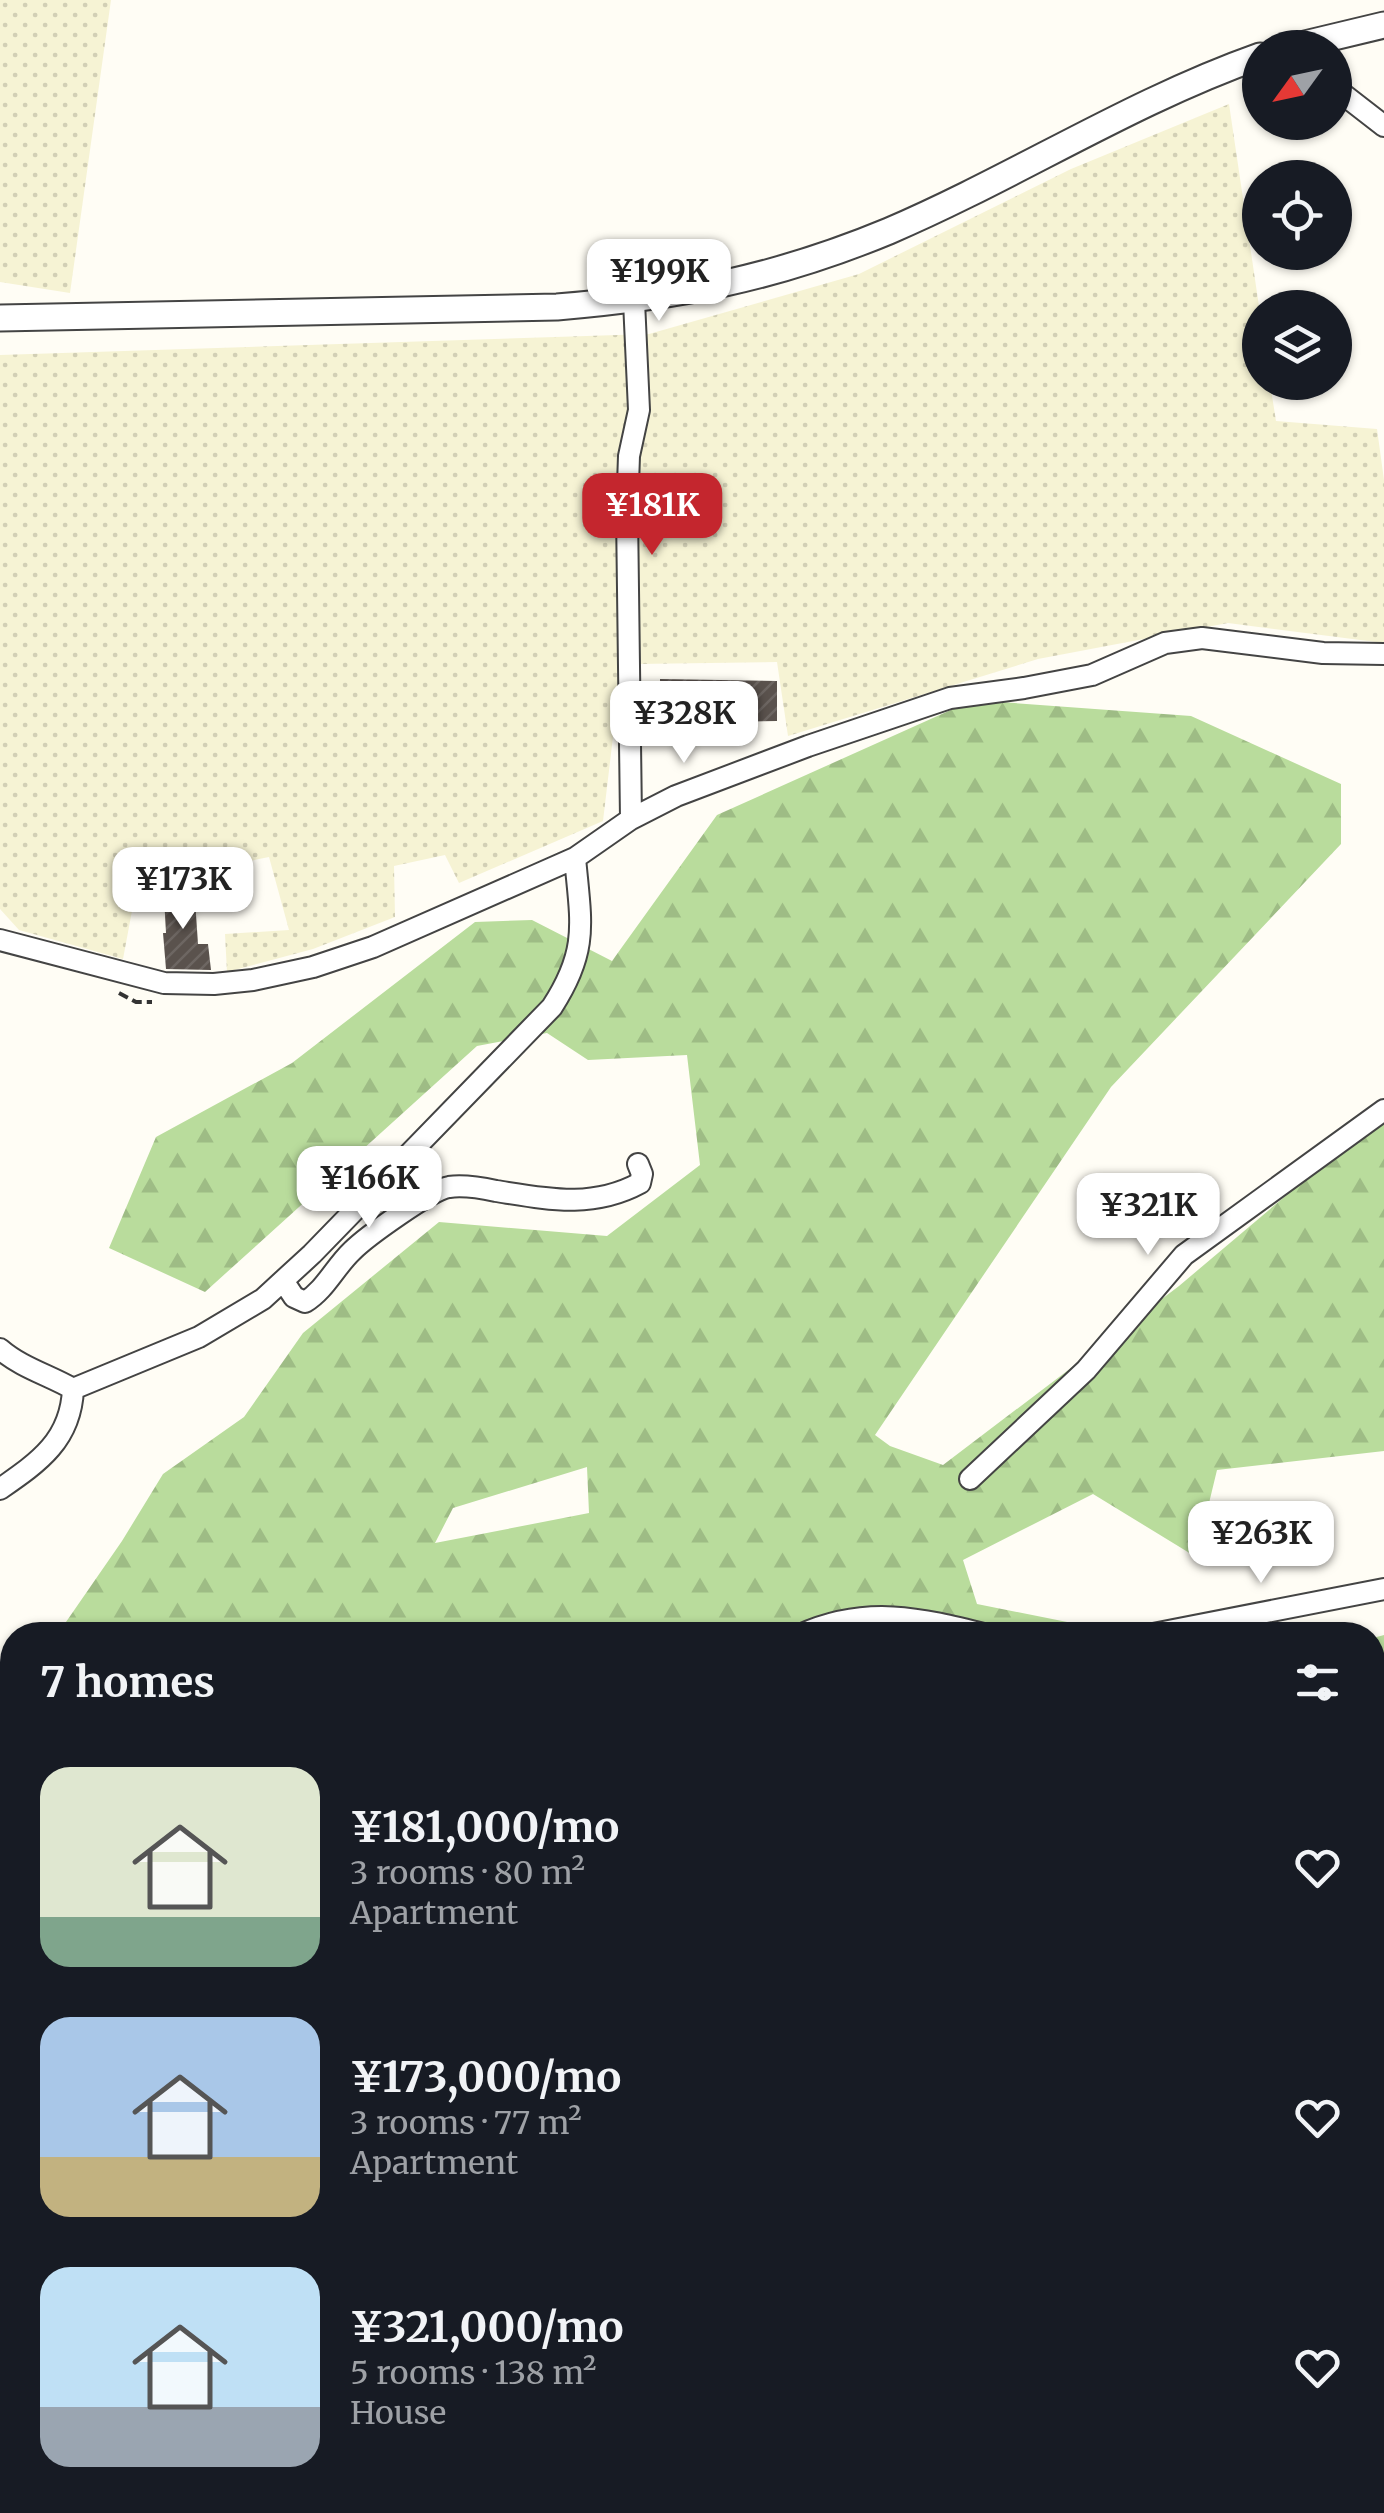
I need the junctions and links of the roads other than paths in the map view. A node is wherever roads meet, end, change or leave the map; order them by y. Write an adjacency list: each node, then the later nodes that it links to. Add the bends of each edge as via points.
1 (1384, 25): 2 (street)
2 (1352, 33)
3 (1242, 63): 6 (street, via 1161,96 889,230 734,282)
4 (1352, 101): 5 (street)
5 (1384, 126)
6 (634, 300): 7 (street); 9 (street, via 640,362 627,513)
7 (0, 318)
8 (1384, 654): 9 (street, via 1202,638 1165,643 1092,674 950,698 676,796)
9 (631, 819): 10 (street)
10 (575, 858): 11 (street, via 373,946 253,980 164,984); 14 (street, via 581,942 572,976 552,1007)
11 (0, 940)
12 (1384, 1110): 17 (street, via 1184,1255 1086,1370)
13 (638, 1164): 14 (street, via 640,1183 596,1200 448,1187 352,1250 305,1302)
14 (284, 1282): 16 (street, via 199,1338)
15 (0, 1349): 16 (street)
16 (73, 1389): 18 (street, via 61,1435 39,1462)
17 (970, 1479)
18 (0, 1489)
19 (1384, 1588): 22 (street)
20 (840, 1622): 21 (street, via 885,1615)
21 (929, 1622)
22 (1213, 1622)

